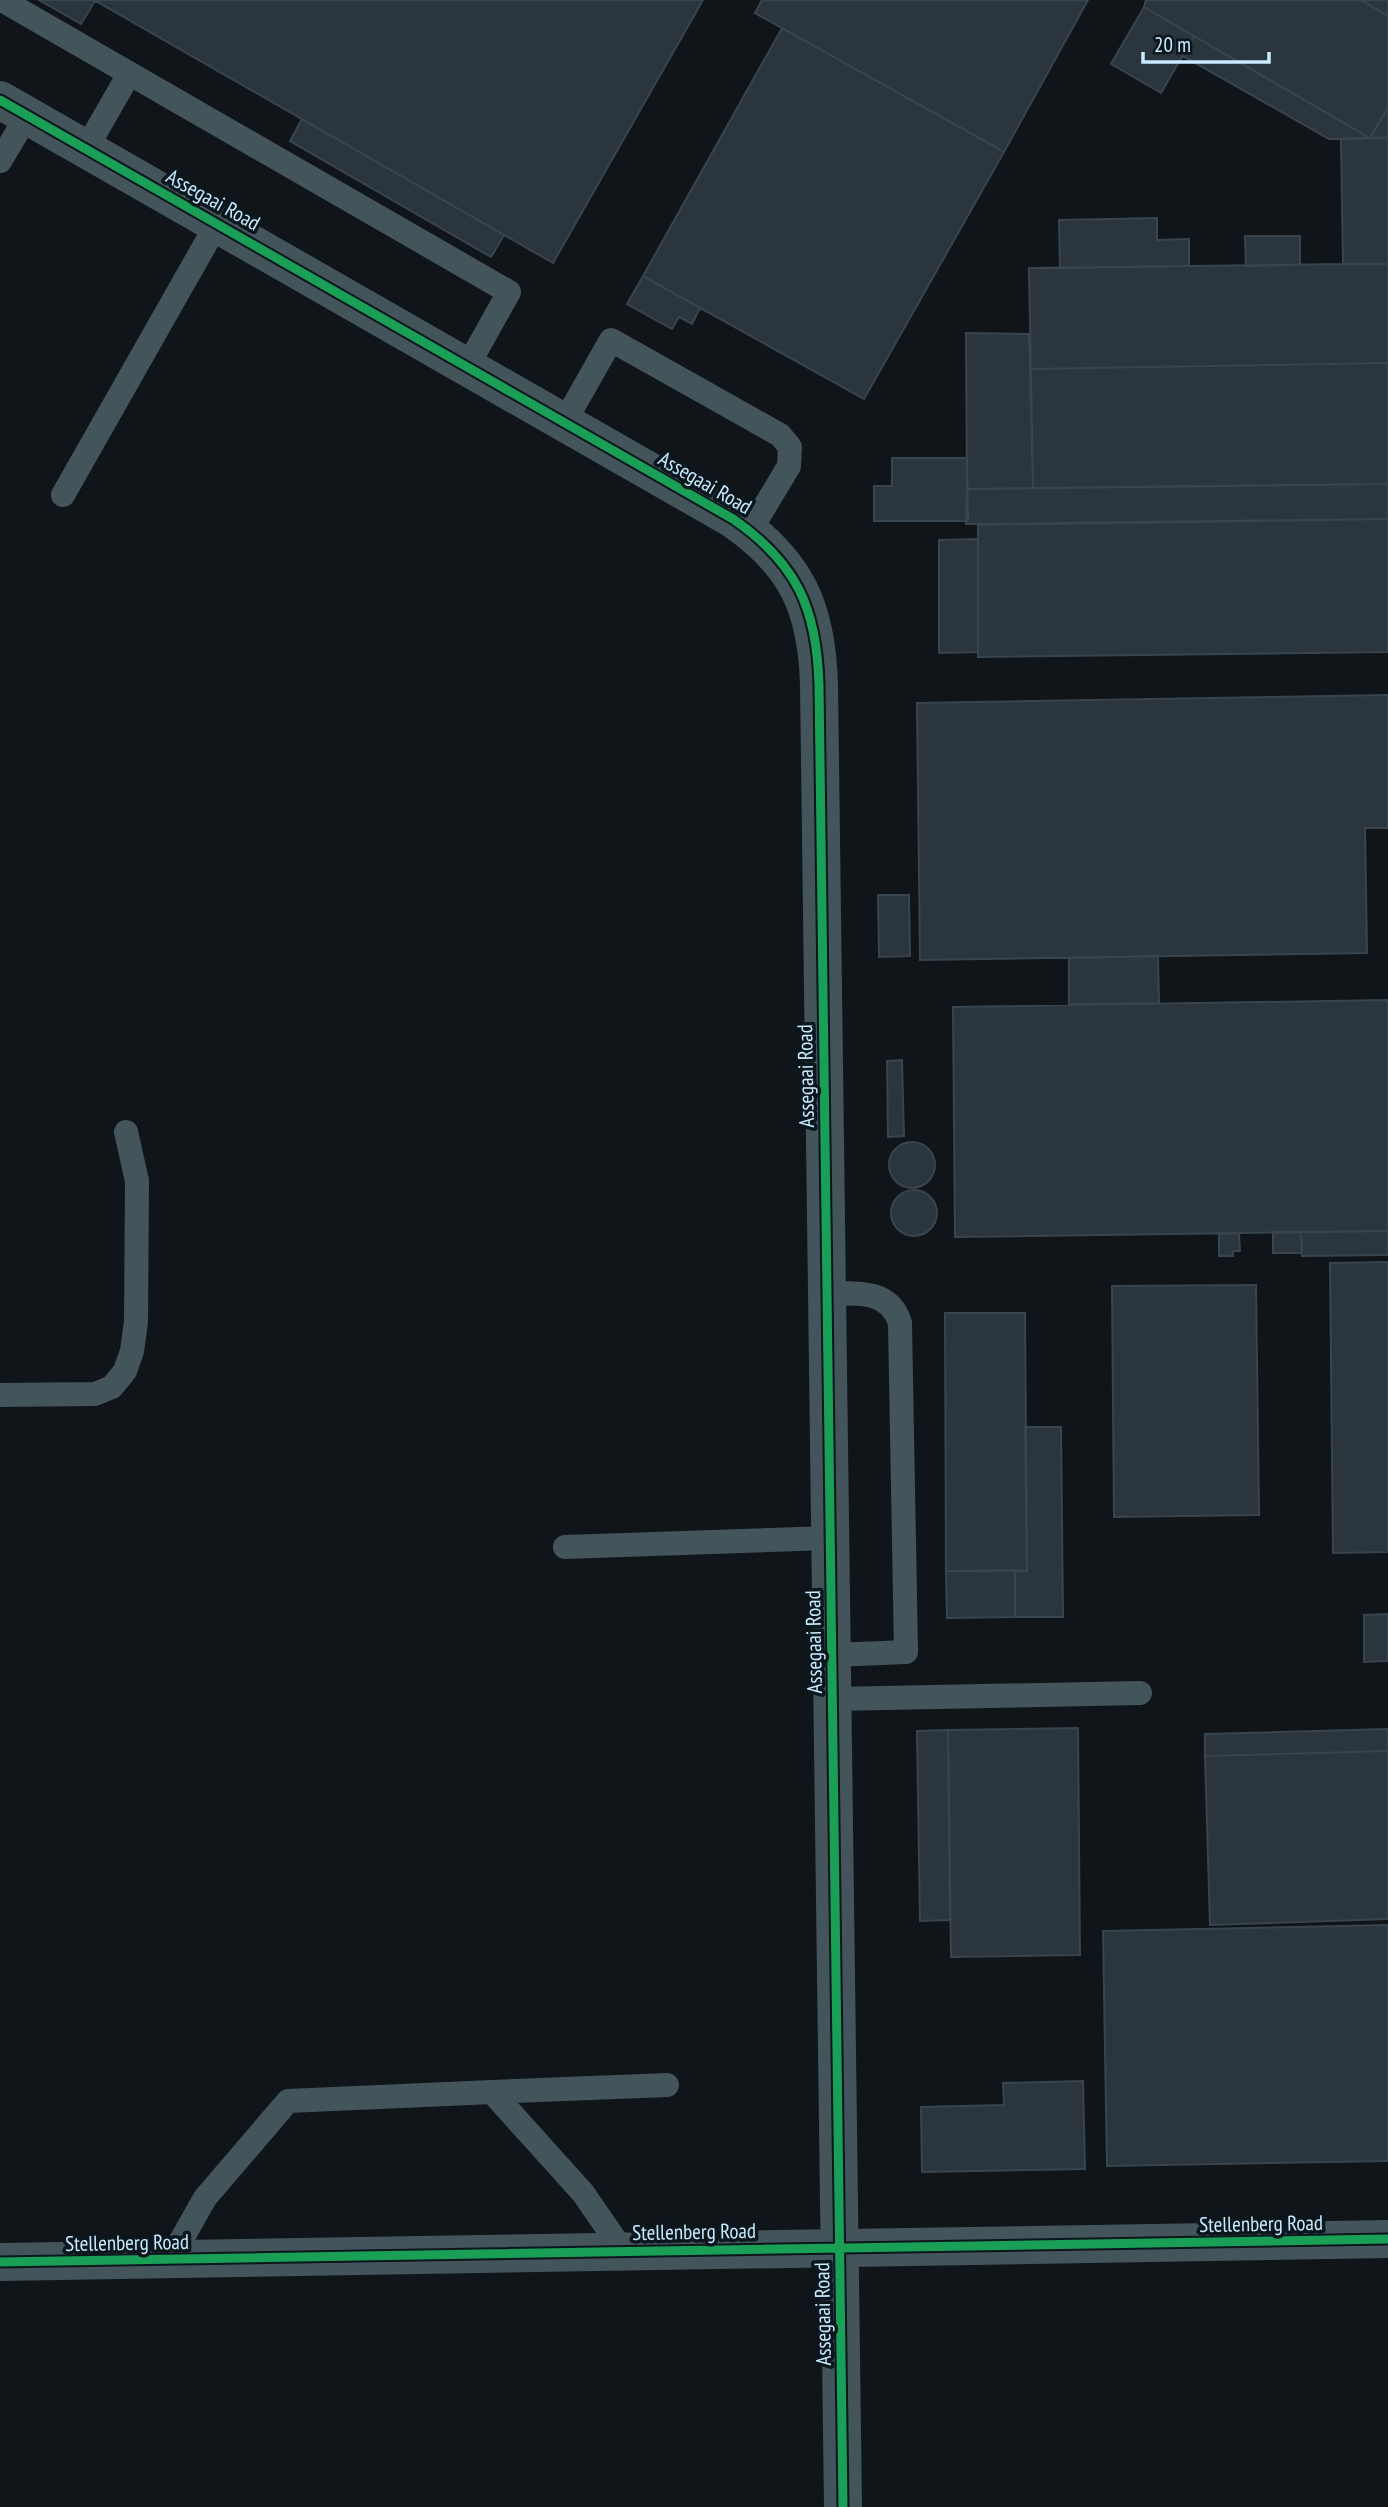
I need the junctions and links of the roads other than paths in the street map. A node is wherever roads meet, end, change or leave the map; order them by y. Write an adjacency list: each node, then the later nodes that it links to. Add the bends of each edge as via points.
1 (2, 0): 2 (lane)
2 (129, 74): 4 (lane); 7 (lane, via 509,292)
3 (13, 108): 4 (street, Assegaai Road); 5 (lane)
4 (86, 149): 6 (street, Assegaai Road)
5 (0, 161)
6 (218, 222): 7 (street, Assegaai Road); 9 (lane)
7 (467, 367): 8 (street, Assegaai Road)
8 (564, 423): 10 (street, Assegaai Road); 10 (lane, via 611,340 780,435 790,447 789,466)
9 (63, 495)
10 (750, 531): 12 (street, Assegaai Road, via 792,573 814,627 818,655)
11 (126, 1132): 13 (lane, via 137,1194 136,1322 125,1371 112,1387 95,1394)
12 (827, 1294): 14 (street, Assegaai Road); 16 (lane, via 862,1293 884,1300 900,1323 906,1653)
13 (0, 1395)
14 (830, 1538): 15 (lane); 16 (street, Assegaai Road)
15 (565, 1547)
16 (832, 1655): 18 (street, Assegaai Road)
17 (1140, 1693): 18 (lane)
18 (832, 1699): 22 (street, Assegaai Road)
19 (667, 2085): 20 (lane)
20 (492, 2092): 23 (lane, via 583,2193); 24 (lane, via 288,2101 205,2198)
21 (1388, 2239): 22 (street, Stellenberg Road)
22 (839, 2246): 23 (street, Stellenberg Road); 26 (street, Assegaai Road)
23 (623, 2251): 24 (street, Stellenberg Road)
24 (170, 2260): 25 (street, Stellenberg Road)
25 (0, 2262)
26 (843, 2507)

